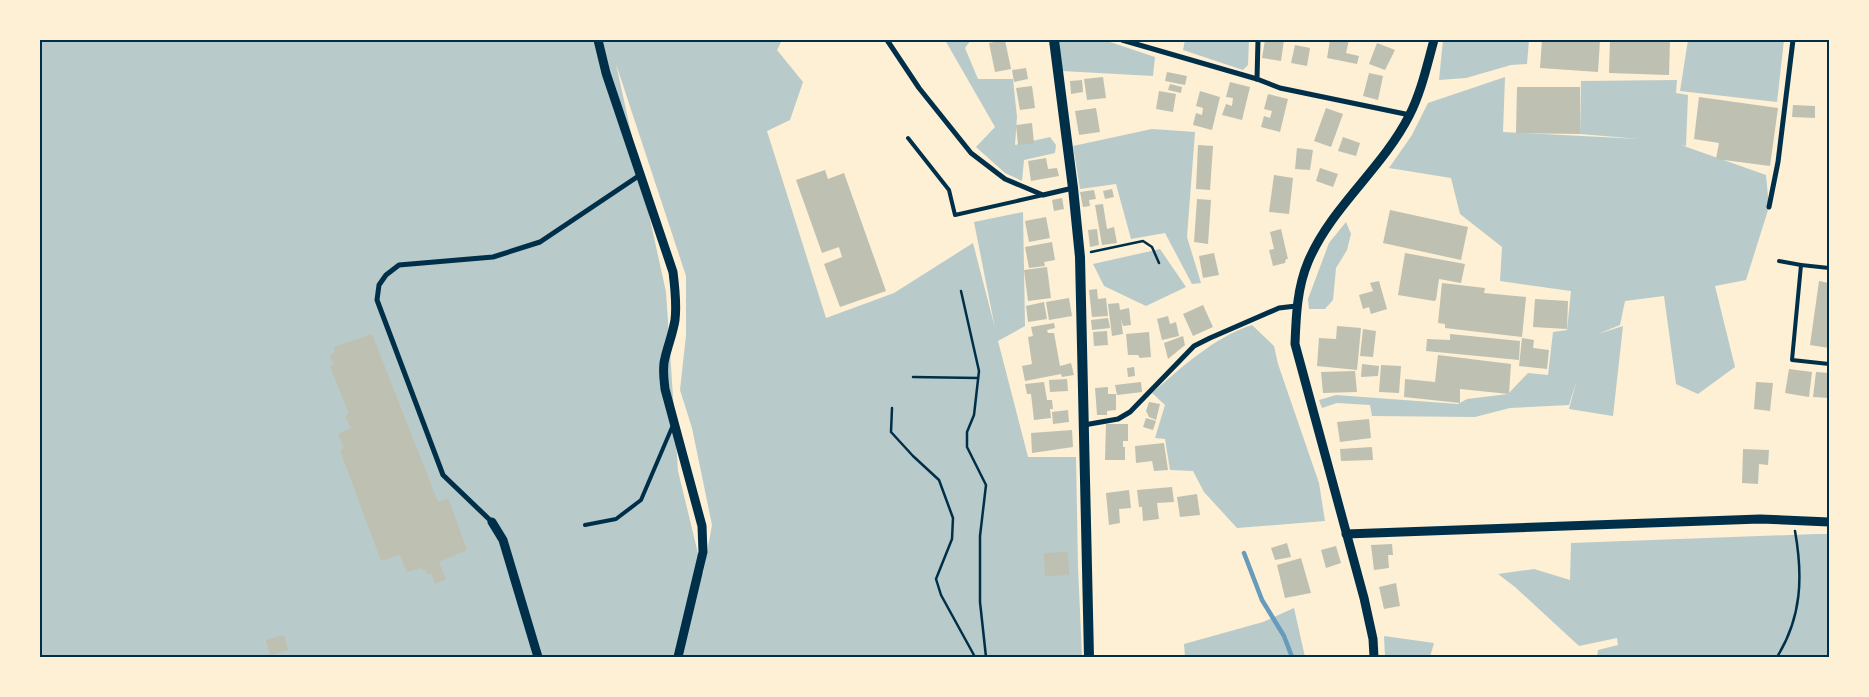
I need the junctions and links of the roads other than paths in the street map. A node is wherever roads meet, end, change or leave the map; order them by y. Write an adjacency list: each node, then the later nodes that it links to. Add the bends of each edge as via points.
1 (598, 40): 11 (street)
2 (887, 40): 13 (street, via 919,88 971,153 1005,180)
3 (1054, 40): 12 (main road)
4 (1122, 40): 8 (street)
5 (1258, 40): 8 (street)
6 (1434, 40): 9 (street)
7 (1793, 40): 14 (street, via 1778,162)
8 (1256, 79): 9 (street, via 1280,88)
9 (1410, 115): 18 (street, via 1385,154 1330,222 1308,263)
10 (908, 138): 13 (lane, via 949,190 956,215)
11 (640, 175): 20 (street, via 673,272 676,317 663,372); 22 (street, via 540,242 492,257 399,265 379,285 377,300 443,474)
12 (1073, 188): 13 (street); 21 (main road, via 1079,254)
13 (1043, 195)
14 (1769, 206)
15 (1779, 261): 16 (lane)
16 (1801, 265): 17 (lane); 19 (lane, via 1792,360)
17 (1829, 268)
18 (1296, 306): 21 (street, via 1279,308 1194,346 1130,412 1118,419); 25 (street, via 1296,344)
19 (1829, 364)
20 (674, 423): 24 (lane, via 641,500 616,519); 27 (street, via 702,526 703,552)
21 (1084, 425): 28 (main road)
22 (492, 522): 26 (street, via 503,540)
23 (1829, 522): 25 (street, via 1760,519)
24 (585, 525)
25 (1346, 534): 29 (street, via 1364,598)
26 (538, 657)
27 (678, 657)
28 (1089, 657)
29 (1374, 657)

